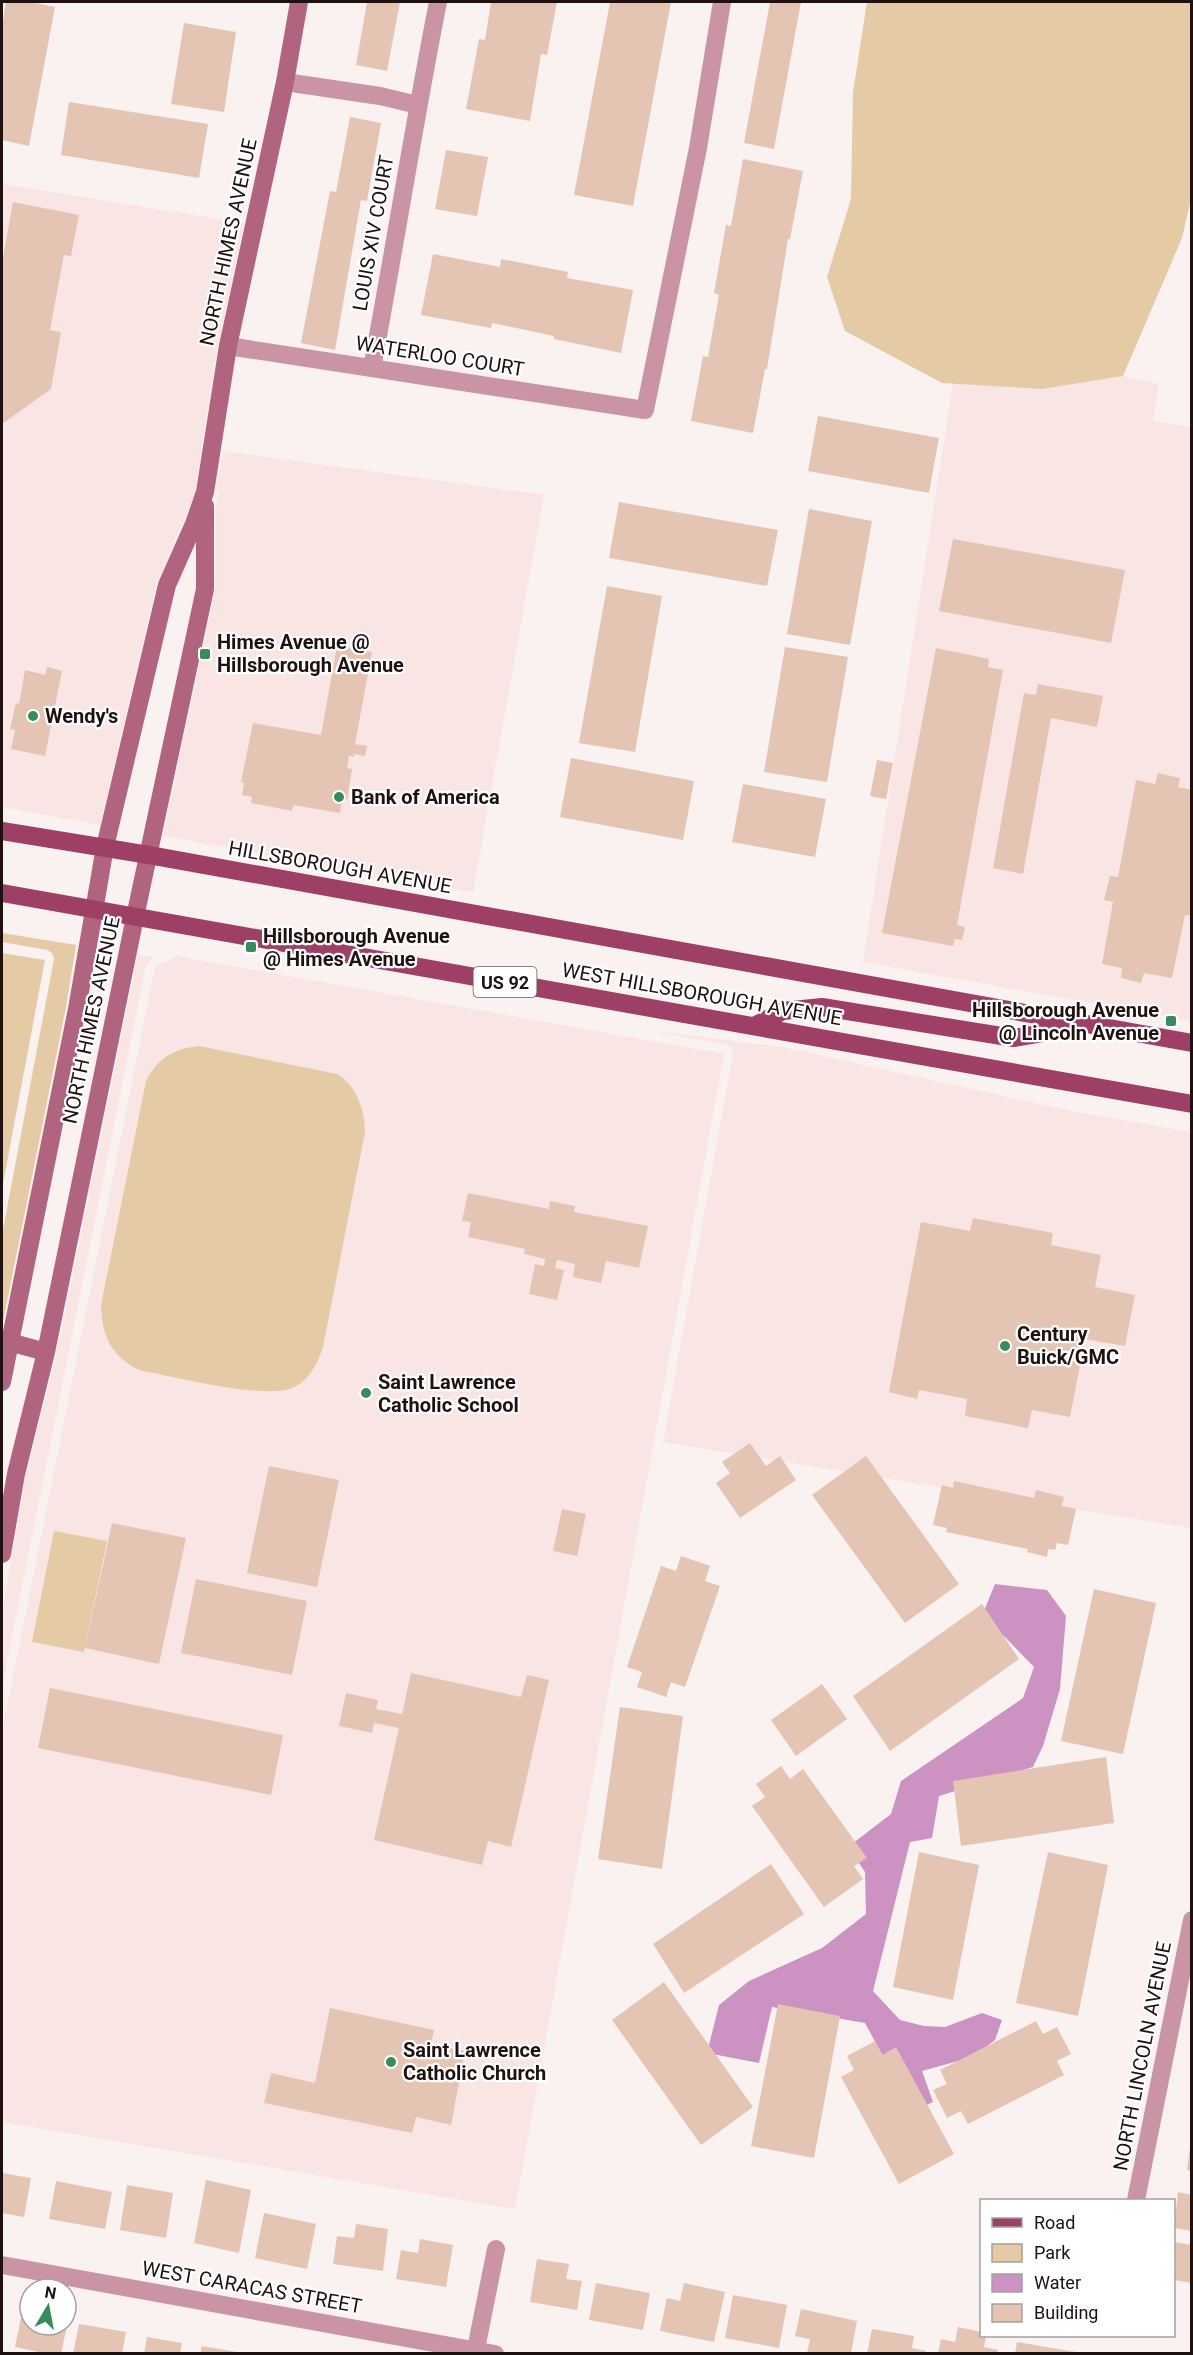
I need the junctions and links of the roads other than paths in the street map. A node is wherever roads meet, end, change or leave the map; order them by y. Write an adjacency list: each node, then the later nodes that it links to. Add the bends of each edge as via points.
1 (299, 2): 4 (street, NORTH HIMES AVENUE)
2 (438, 2): 5 (street, LOUIS XIV COURT)
3 (722, 2): 7 (street, WATERLOO COURT, via 698,148 645,410)
4 (285, 82): 5 (street); 6 (street, NORTH HIMES AVENUE)
5 (417, 105): 7 (street, LOUIS XIV COURT, via 399,228)
6 (228, 346): 7 (street, WATERLOO COURT); 8 (street, NORTH HIMES AVENUE)
7 (372, 368)
8 (205, 492): 10 (street, NORTH HIMES AVENUE, via 167,585); 11 (street, NORTH HIMES AVENUE, via 205,589)
9 (2, 831): 10 (main road, HILLSBOROUGH AVENUE)
10 (105, 847): 11 (main road, HILLSBOROUGH AVENUE); 13 (street, NORTH HIMES AVENUE)
11 (149, 855): 14 (street, NORTH HIMES AVENUE); 15 (main road, HILLSBOROUGH AVENUE)
12 (2, 893): 13 (main road, US 92)
13 (93, 910): 14 (main road, US 92); 20 (street, NORTH HIMES AVENUE, via 77,1009)
14 (135, 917): 17 (main road, WEST HILLSBOROUGH AVENUE / US 92); 21 (street, NORTH HIMES AVENUE)
15 (671, 950): 16 (main road, WEST HILLSBOROUGH AVENUE)
16 (1093, 1025): 17 (main road, via 1014,1038 822,1007 783,1011); 18 (main road, WEST HILLSBOROUGH AVENUE)
17 (754, 1026): 19 (main road, WEST HILLSBOROUGH AVENUE / US 92)
18 (1191, 1043)
19 (1191, 1104)
20 (9, 1342): 21 (street); 22 (street, NORTH HIMES AVENUE)
21 (46, 1352): 23 (street, NORTH HIMES AVENUE)
22 (2, 1382)
23 (9, 1473): 24 (street, NORTH HIMES AVENUE)
24 (2, 1554)
25 (1191, 1920): 26 (street, NORTH LINCOLN AVENUE)
26 (1136, 2199)
27 (496, 2249): 29 (street)
28 (2, 2265): 29 (street, WEST CARACAS STREET)
29 (476, 2352): 30 (street, WEST CARACAS STREET)
30 (495, 2354)

